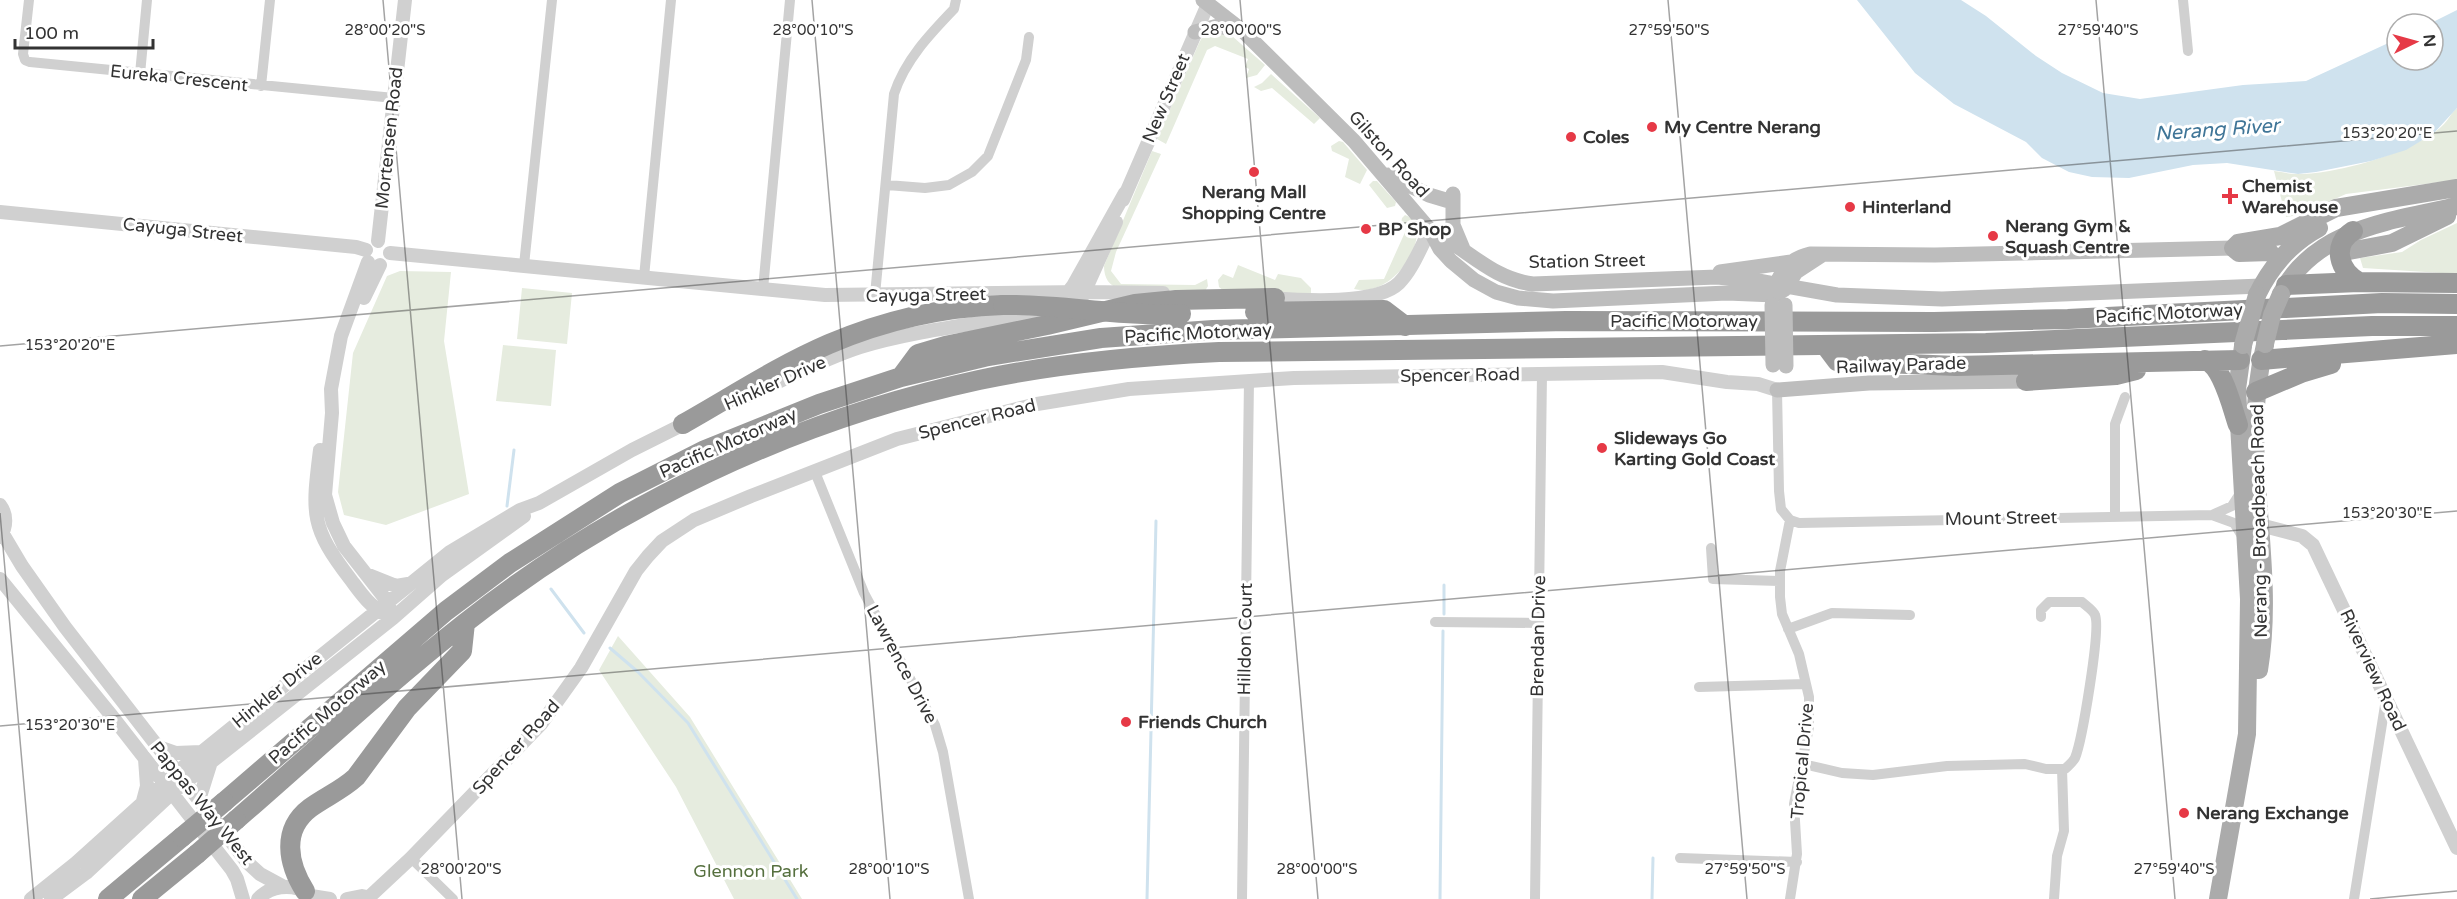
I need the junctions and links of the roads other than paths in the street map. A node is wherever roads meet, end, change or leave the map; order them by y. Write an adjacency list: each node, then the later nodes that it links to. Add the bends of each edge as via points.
1 (29, 0): 15 (street, Eureka Crescent, via 25,60)
2 (147, 0): 15 (street)
3 (270, 0): 16 (street)
4 (405, 0): 17 (street, Mortensen Road)
5 (552, 0): 38 (street)
6 (672, 0): 40 (street)
7 (790, 0): 44 (street)
8 (956, 0): 20 (street, via 954,9 911,58 899,80 892,111)
9 (2183, 0): 14 (street)
10 (1206, 2): 11 (main road, Gilston Road); 12 (street, New Street); 18 (main road, Gilston Road, via 1244,32)
11 (1227, 28): 12 (main road, via 1218,26); 18 (main road, Gilston Road)
12 (1195, 32): 22 (street, New Street)
13 (1029, 37): 20 (street, via 1026,60 988,156 972,172 949,185)
14 (2188, 51)
15 (140, 74): 16 (street, Eureka Crescent)
16 (261, 86): 17 (street, Eureka Crescent)
17 (394, 98): 29 (street, Mortensen Road)
18 (1319, 106): 19 (main road, Gilston Road)
19 (1378, 169): 27 (main road, Gilston Road); 31 (main road, via 1407,185 1451,198 1453,225)
20 (887, 185): 52 (street)
21 (2457, 188): 30 (main road, via 2336,208 2280,236 2238,243)
22 (1125, 193): 39 (street, New Street); 47 (street, New Street)
23 (2457, 194): 46 (main road, Nerang - Broadbeach Road, via 2350,216 2323,226 2292,246)
24 (2457, 206): 28 (main road)
25 (0, 212): 36 (street, Cayuga Street, via 356,247)
26 (2457, 212): 32 (main road, via 2391,243)
27 (1430, 230): 31 (main road, Station Street); 50 (main road, Station Street, via 1440,249 1468,276 1518,298 1553,301); 53 (street, Cayuga Street, via 1403,278 1390,290 1371,296)
28 (2353, 231): 42 (highway, via 2341,245 2339,259 2347,273); 45 (main road, via 2315,252)
29 (378, 241): 34 (street, via 386,244); 36 (street, via 370,243)
30 (2233, 248): 33 (main road, via 2239,252); 35 (main road)
31 (1464, 251): 41 (main road, Station Street, via 1490,270 1527,284)
32 (2349, 251)
33 (2270, 252)
34 (390, 253): 36 (street, via 386,263); 38 (street, Cayuga Street)
35 (1822, 255): 37 (main road, via 1807,254); 50 (main road, via 1796,272); 51 (main road, via 1812,276)
36 (371, 259): 72 (street, via 341,336)
37 (1791, 262): 41 (main road); 50 (main road, via 1784,268)
38 (524, 265): 40 (street, Cayuga Street)
39 (1097, 268): 48 (street, New Street); 49 (street, via 1104,285)
40 (644, 277): 44 (street, Cayuga Street)
41 (1691, 278): 50 (main road, Station Street, via 1730,278)
42 (2359, 282): 43 (highway); 45 (highway)
43 (2457, 283)
44 (763, 289): 52 (street, Cayuga Street)
45 (2284, 289): 46 (main road); 62 (main road, Nerang - Broadbeach Road, bridge, via 2272,315)
46 (2259, 291): 51 (main road, via 1942,299); 61 (main road, Nerang - Broadbeach Road, bridge)
47 (1068, 292): 48 (street, Cayuga Street); 52 (street, Cayuga Street); 55 (street, Hinkler Drive, via 1050,307)
48 (1086, 292): 49 (street, Cayuga Street); 55 (street, Hinkler Drive, via 1063,310)
49 (1115, 293): 53 (street, Cayuga Street)
50 (1778, 293): 51 (main road); 69 (main road, bridge, via 1780,365 1784,375)
51 (1819, 293)
52 (874, 295)
53 (1275, 298): 66 (highway, via 1176,300 1126,306 918,354)
54 (2457, 304): 56 (highway, Pacific Motorway, via 2382,303 1956,321 1725,320)
55 (1031, 314): 73 (street, Hinkler Drive, via 907,335 861,347)
56 (1405, 326): 66 (highway, Pacific Motorway, via 1136,334 1023,349); 73 (highway, bridge, via 1384,310 1141,314 1043,305 967,307 844,338 798,359)
57 (2457, 326): 59 (highway, Pacific Motorway)
58 (2457, 344): 60 (highway)
59 (1825, 345): 63 (highway, via 1836,361 1888,365 2005,366); 95 (highway, Pacific Motorway, via 1208,353 1108,360 980,380 827,424 700,477 619,519)
60 (2402, 350): 62 (highway); 70 (highway, via 2322,366)
61 (2241, 352): 62 (main road); 64 (highway); 74 (main road, Nerang - Broadbeach Road)
62 (2263, 352): 70 (main road, Nerang - Broadbeach Road)
63 (2154, 360): 64 (highway); 68 (highway, via 2116,375)
64 (2205, 360): 74 (highway, via 2218,371)
65 (1542, 374): 67 (street, Spencer Road); 69 (street, Spencer Road, via 1662,372); 96 (street, Brendan Drive)
66 (901, 377): 124 (highway, Pacific Motorway, bridge, via 819,404 705,450 620,493 510,563 446,611)
67 (1249, 380): 75 (street, Spencer Road, via 1129,389 1037,404 897,439); 132 (street, Hilldon Court)
68 (2026, 381): 69 (main road, Railway Parade, via 1869,383)
69 (1777, 390): 81 (street, via 1780,509)
70 (2256, 392): 82 (main road, Nerang - Broadbeach Road)
71 (2125, 397): 80 (street, via 2115,424)
72 (330, 401): 85 (street, via 325,495 338,535); 89 (street, via 314,497 315,514 321,535)
73 (683, 424): 77 (street, Hinkler Drive)
74 (2238, 425): 76 (main road, Nerang - Broadbeach Road)
75 (815, 472): 116 (street, Spencer Road, via 694,520 662,541 636,571 555,707); 131 (street, Lawrence Drive, via 860,583 935,725)
76 (2242, 489): 79 (street, via 2233,504); 82 (main road, Nerang - Broadbeach Road)
77 (538, 503): 88 (street, Hinkler Drive, via 468,539); 93 (street, Hinkler Drive, via 442,575)
78 (0, 505): 83 (street, via 5,517)
79 (2212, 515): 80 (street, Mount Street); 82 (street, Mount Street)
80 (2115, 516): 81 (street, Mount Street, via 1799,523)
81 (1790, 520): 87 (street, Tropical Drive)
82 (2249, 531): 101 (street, Riverview Road, via 2302,536 2313,545); 136 (main road, Nerang - Broadbeach Road, via 2263,634)
83 (1, 535): 104 (street, Pappas Way West, via 61,622)
84 (1711, 548): 87 (street, via 1713,579)
85 (364, 573): 88 (street, via 396,586); 90 (street)
86 (0, 579): 106 (street, Pappas Way West)
87 (1779, 581): 97 (street, Tropical Drive, via 1782,614)
88 (408, 584): 90 (street, Hinkler Drive)
89 (358, 589): 90 (street); 98 (street, via 360,614)
90 (382, 606): 93 (street); 98 (street, Hinkler Drive)
91 (1910, 615): 97 (street, via 1832,613)
92 (2041, 617): 109 (street, via 2041,610 2049,602 2063,601 2082,602 2095,614 2092,670 2082,726 2074,760)
93 (393, 618): 103 (street, Hinkler Drive)
94 (1435, 622): 96 (street)
95 (465, 623): 120 (highway, via 462,651 407,708 356,777 311,808 296,825 290,856 293,870); 125 (highway, Pacific Motorway, bridge)
96 (1539, 623): 133 (street, Brendan Drive)
97 (1788, 629): 99 (street, Tropical Drive)
98 (352, 630): 102 (street, Hinkler Drive)
99 (1806, 684): 100 (street); 108 (street, Tropical Drive, via 1809,727)
100 (1699, 687)
101 (2386, 699): 115 (street, Riverview Road); 137 (street)
102 (256, 707): 103 (street); 105 (street, Hinkler Drive)
103 (280, 708): 107 (street, Hinkler Drive)
104 (156, 746): 105 (street, via 176,753); 110 (street, Pappas Way West)
105 (201, 752): 110 (street, Hinkler Drive)
106 (145, 759): 111 (street, Pappas Way West); 113 (street)
107 (211, 763): 110 (street, Hinkler Drive); 112 (street)
108 (1803, 764): 109 (street, via 1873,775 1947,766 2025,764); 118 (street, Tropical Drive, via 1794,804)
109 (2062, 769): 135 (street, via 2064,831 2057,856)
110 (181, 777): 111 (street, Hinkler Drive); 112 (street, Pappas Way West)
111 (168, 788): 113 (street, Hinkler Drive); 114 (street, Pappas Way West)
112 (199, 800): 119 (street, Pappas Way West, via 247,862)
113 (148, 806): 114 (street); 122 (street, Hinkler Drive); 123 (street, Hinkler Drive, via 86,873)
114 (187, 813): 126 (street, Pappas Way West, via 232,870)
115 (2457, 848)
116 (411, 858): 121 (street, Spencer Road); 130 (street)
117 (1680, 858): 118 (street)
118 (1797, 862): 134 (street, Tropical Drive)
119 (284, 887): 120 (street, Pappas Way West); 127 (street)
120 (310, 895): 128 (street)
121 (367, 898): 129 (street, Spencer Road)
122 (31, 899)
123 (51, 899)
124 (108, 899)
125 (142, 899)
126 (243, 899)
127 (258, 899)
128 (330, 899)
129 (347, 899)
130 (453, 899)
131 (969, 899)
132 (1242, 899)
133 (1534, 899)
134 (1790, 899)
135 (2054, 899)
136 (2218, 899)
137 (2354, 899)

